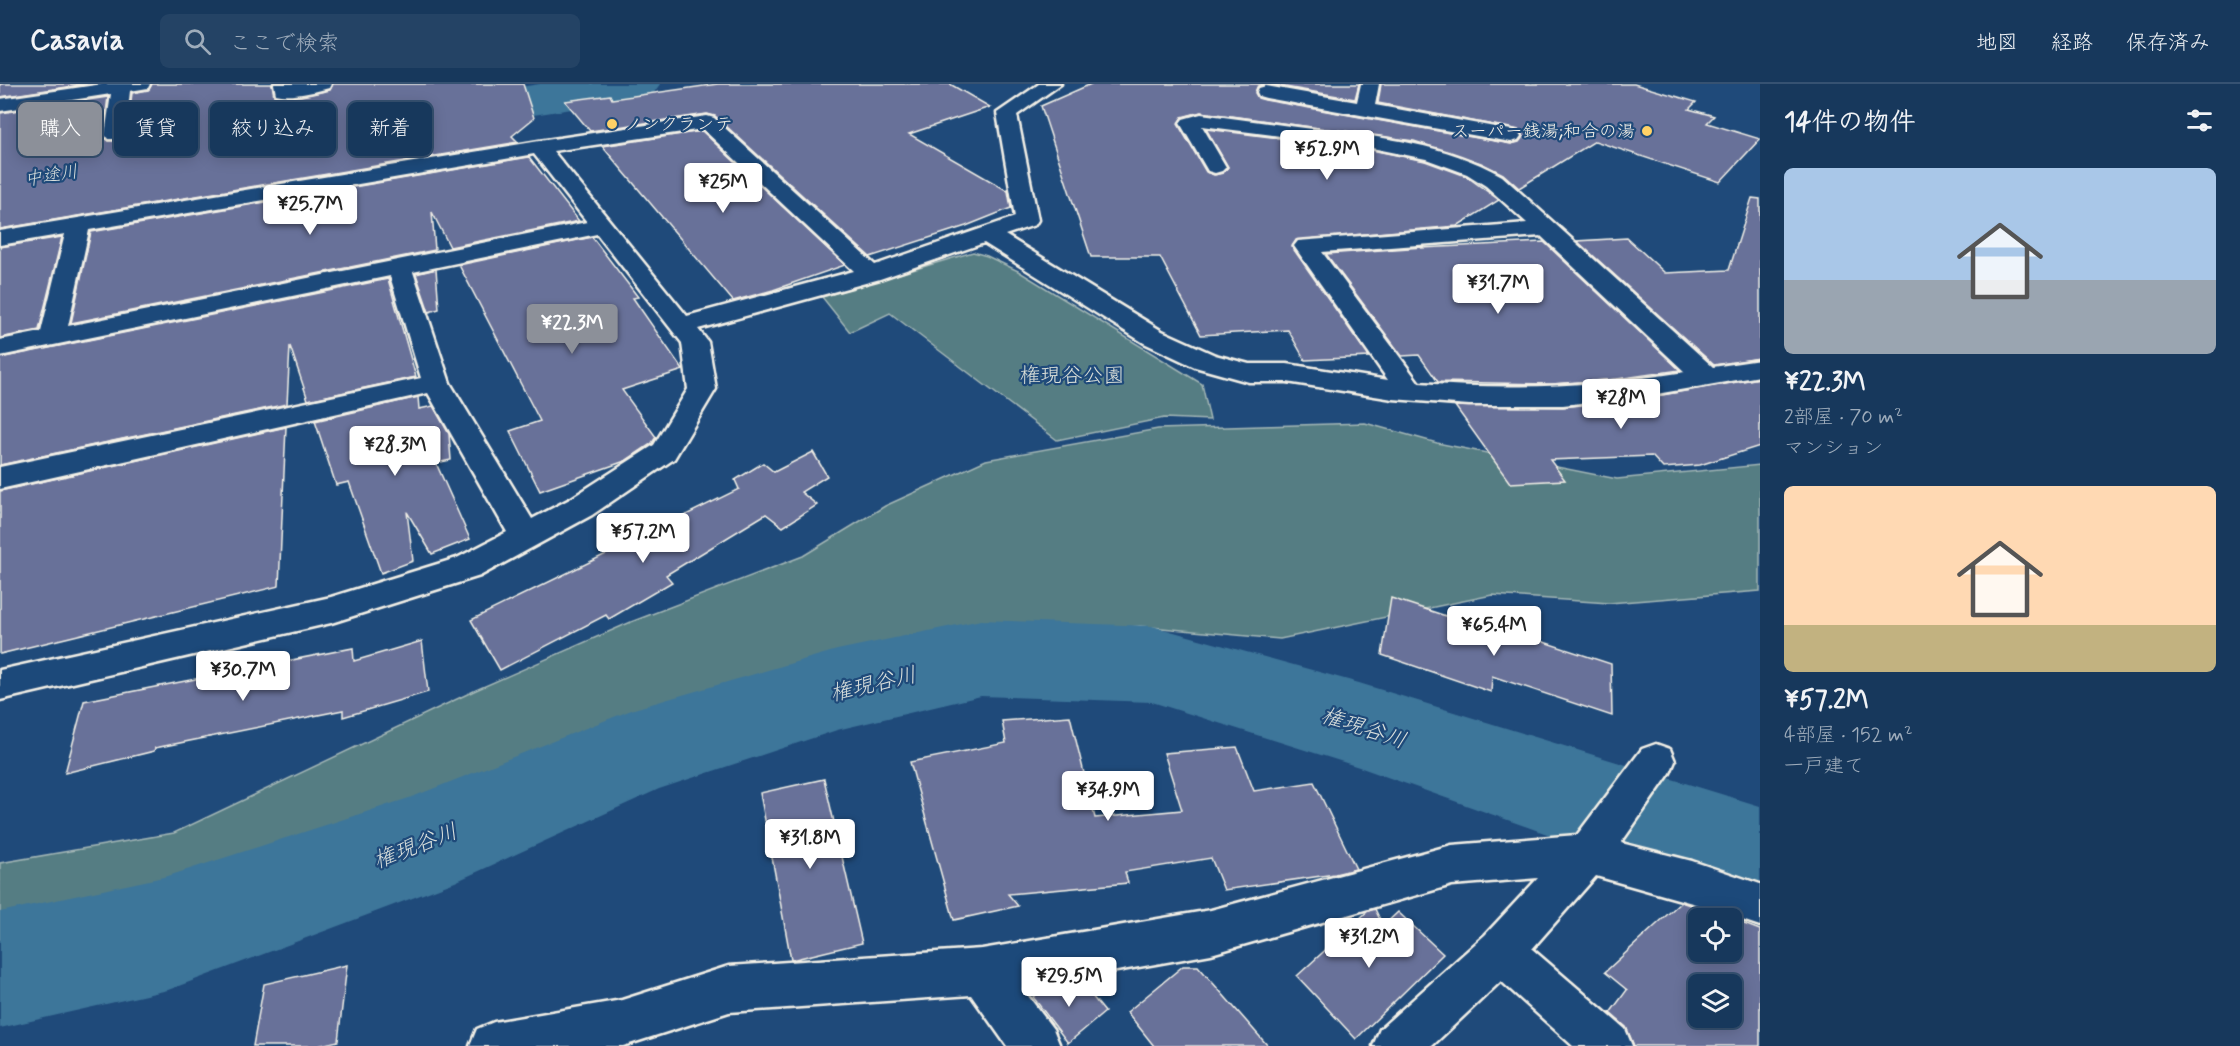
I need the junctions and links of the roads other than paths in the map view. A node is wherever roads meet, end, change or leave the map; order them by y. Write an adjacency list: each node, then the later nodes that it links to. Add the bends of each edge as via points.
1 (141, 84): 6 (street)
2 (283, 84): 3 (street, via 283,90)
3 (322, 84)
4 (1052, 84): 17 (street, via 1007,113 1027,220)
5 (1370, 84): 10 (street)
6 (121, 87): 8 (street); 9 (street)
7 (1266, 92): 10 (street)
8 (119, 102)
9 (0, 105)
10 (1365, 109): 11 (street)
11 (1511, 136)
12 (539, 147): 14 (street); 15 (street); 20 (street, via 707,122)
13 (1215, 167): 16 (street, via 1191,123 1201,120 1379,142 1479,171)
14 (79, 224): 18 (street); 22 (street)
15 (602, 226): 19 (street); 21 (street)
16 (1546, 229): 25 (street); 27 (street, via 1306,246)
17 (986, 234): 20 (street); 27 (street, via 1154,337 1205,361 1249,373 1287,373)
18 (0, 238)
19 (399, 267): 22 (street); 26 (street)
20 (871, 274): 21 (street)
21 (682, 325): 29 (street, via 695,342 702,389 664,452 581,507)
22 (53, 338): 23 (street)
23 (0, 348)
24 (1760, 368): 25 (street)
25 (1707, 377): 27 (street, via 1563,396 1469,396)
26 (436, 383): 28 (street); 29 (street)
27 (1410, 391)
28 (0, 478)
29 (526, 536): 30 (street, via 468,567 331,610)
30 (0, 685)
31 (1656, 761): 32 (street)
32 (1588, 854): 33 (street); 34 (street); 35 (street, via 1452,865 1211,932)
33 (1760, 905)
34 (1500, 951): 39 (street); 40 (street)
35 (982, 972): 36 (street, via 729,989); 38 (street)
36 (616, 1035): 37 (street)
37 (494, 1046)
38 (1036, 1046)
39 (1397, 1046)
40 (1608, 1046)

